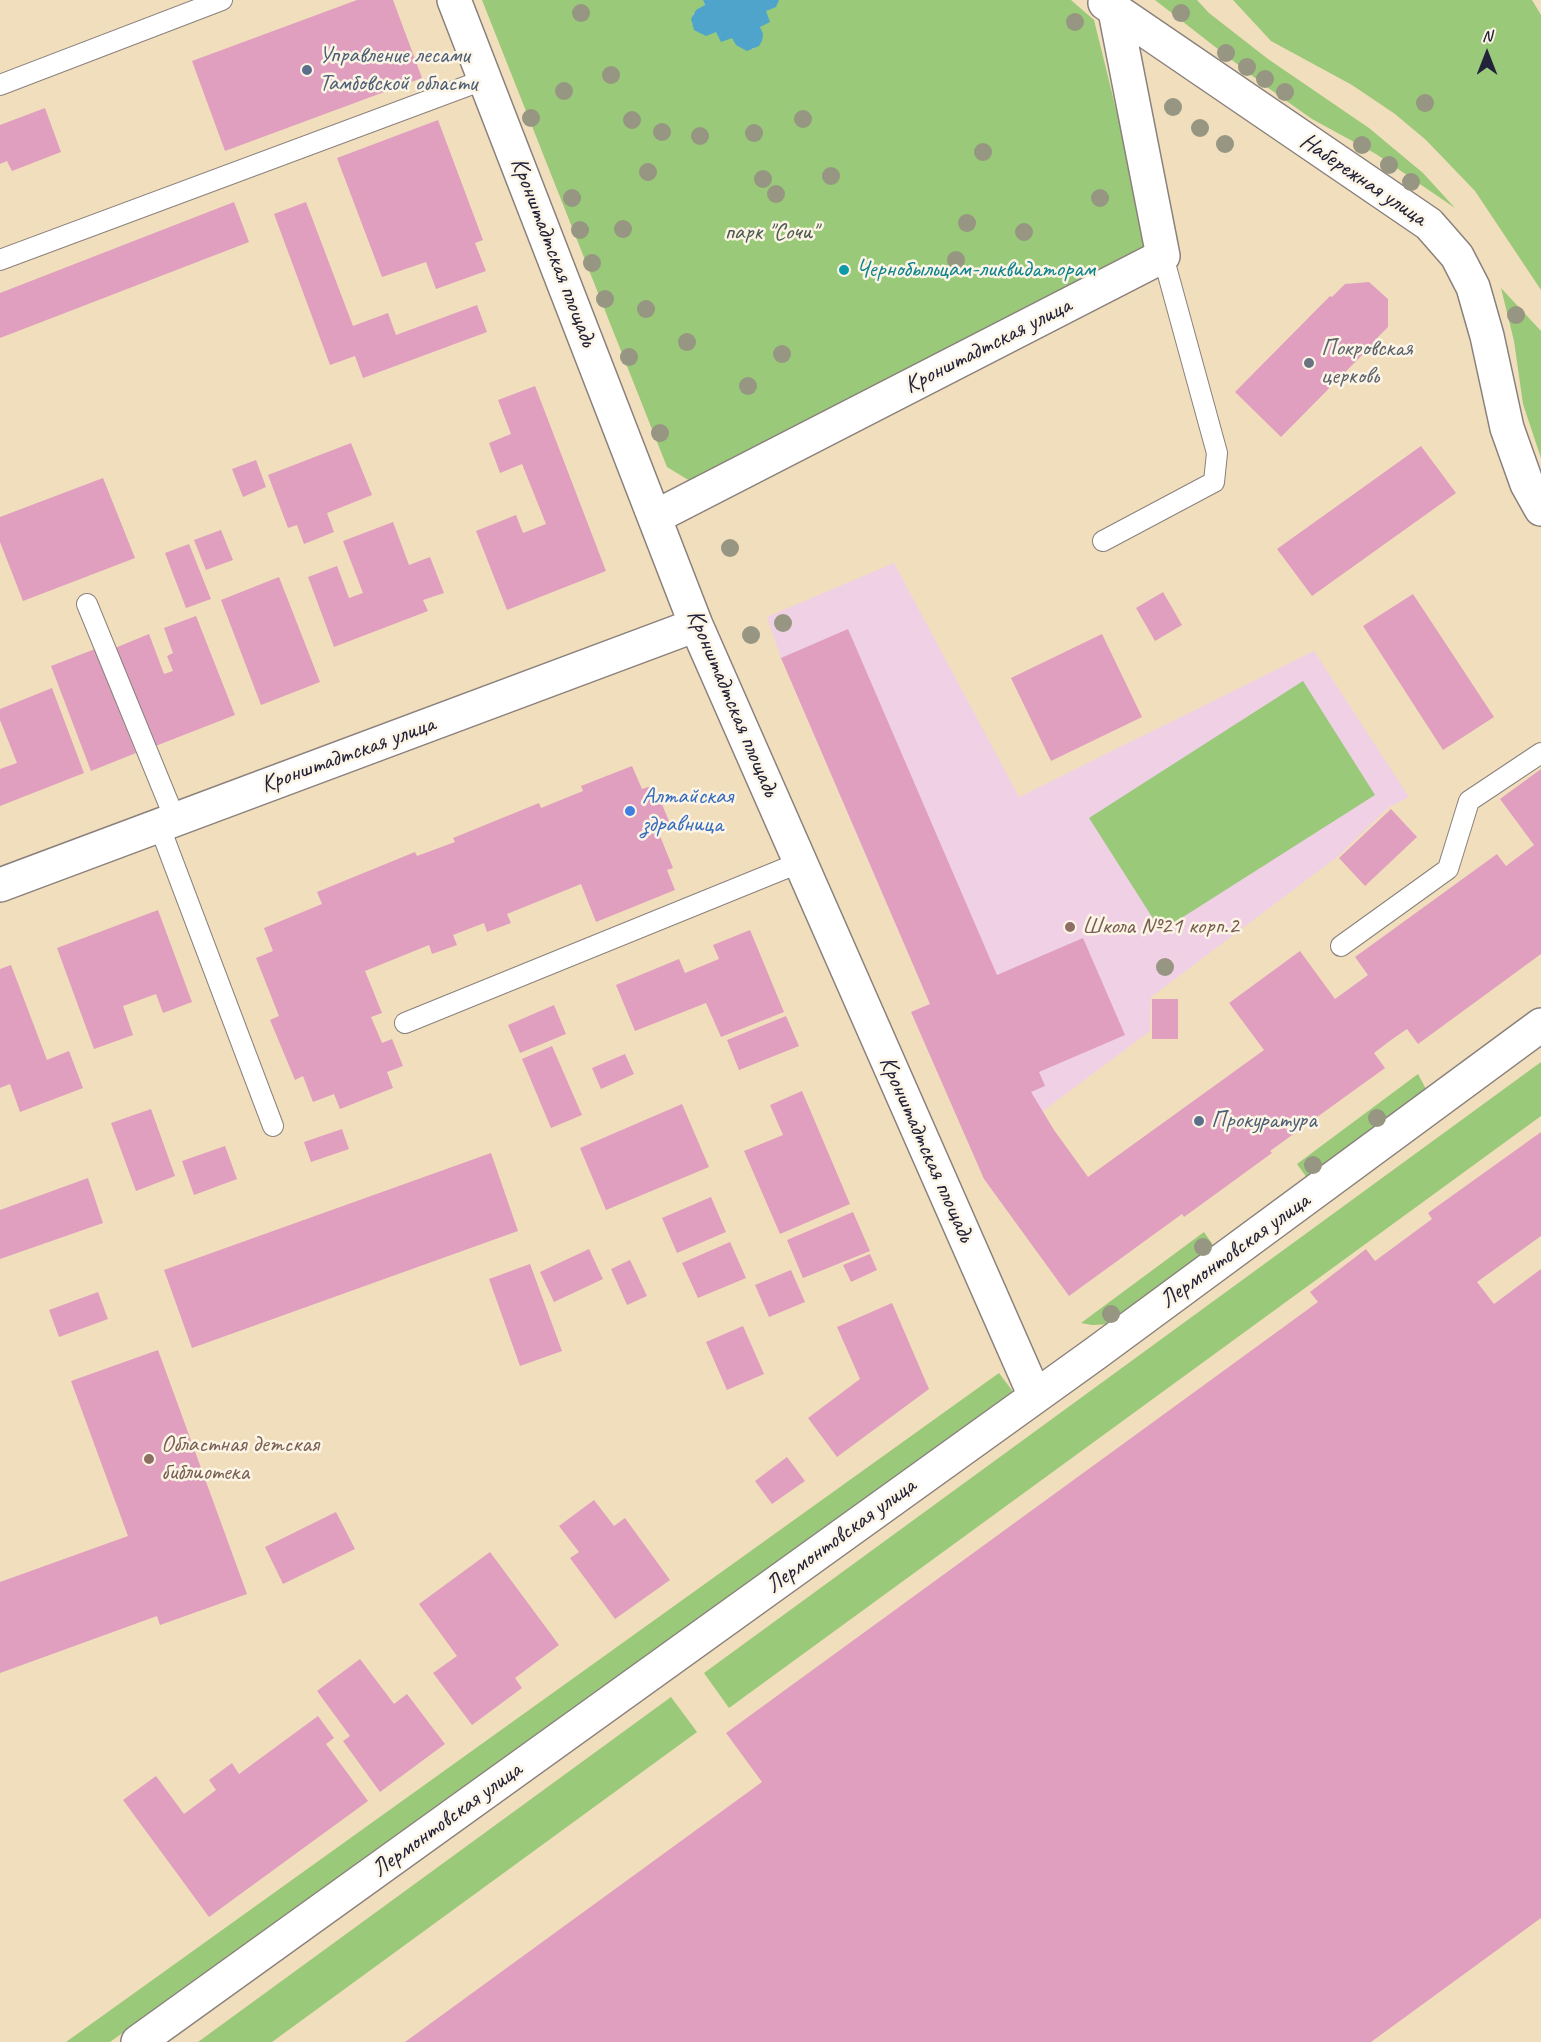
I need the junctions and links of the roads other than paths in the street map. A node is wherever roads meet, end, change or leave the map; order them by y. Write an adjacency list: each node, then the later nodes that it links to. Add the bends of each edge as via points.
1 (222, 0): 5 (lane)
2 (454, 0): 4 (street, Кронштадтская площадь)
3 (1108, 5): 6 (street); 8 (street, Набережная улица, via 1385,192 1429,224 1457,256 1473,287 1507,428 1527,484)
4 (486, 79): 7 (lane); 9 (street, Кронштадтская площадь)
5 (0, 85)
6 (1163, 256): 9 (street, Кронштадтская улица); 10 (lane, via 1217,453 1214,482)
7 (0, 260)
8 (1541, 509)
9 (655, 517): 12 (street, Кронштадтская площадь)
10 (1103, 541)
11 (87, 604): 14 (lane)
12 (696, 625): 14 (street, Кронштадтская улица); 15 (street, Кронштадтская площадь)
13 (1541, 753): 17 (lane, via 1469,801 1448,869)
14 (167, 822): 16 (street, Кронштадтская улица); 20 (lane)
15 (801, 862): 18 (lane); 21 (street, Кронштадтская площадь)
16 (0, 885)
17 (1341, 946)
18 (405, 1023)
19 (1541, 1025): 21 (street, Лермонтовская улица)
20 (273, 1126)
21 (1035, 1396): 22 (street, Лермонтовская улица)
22 (138, 2042)

